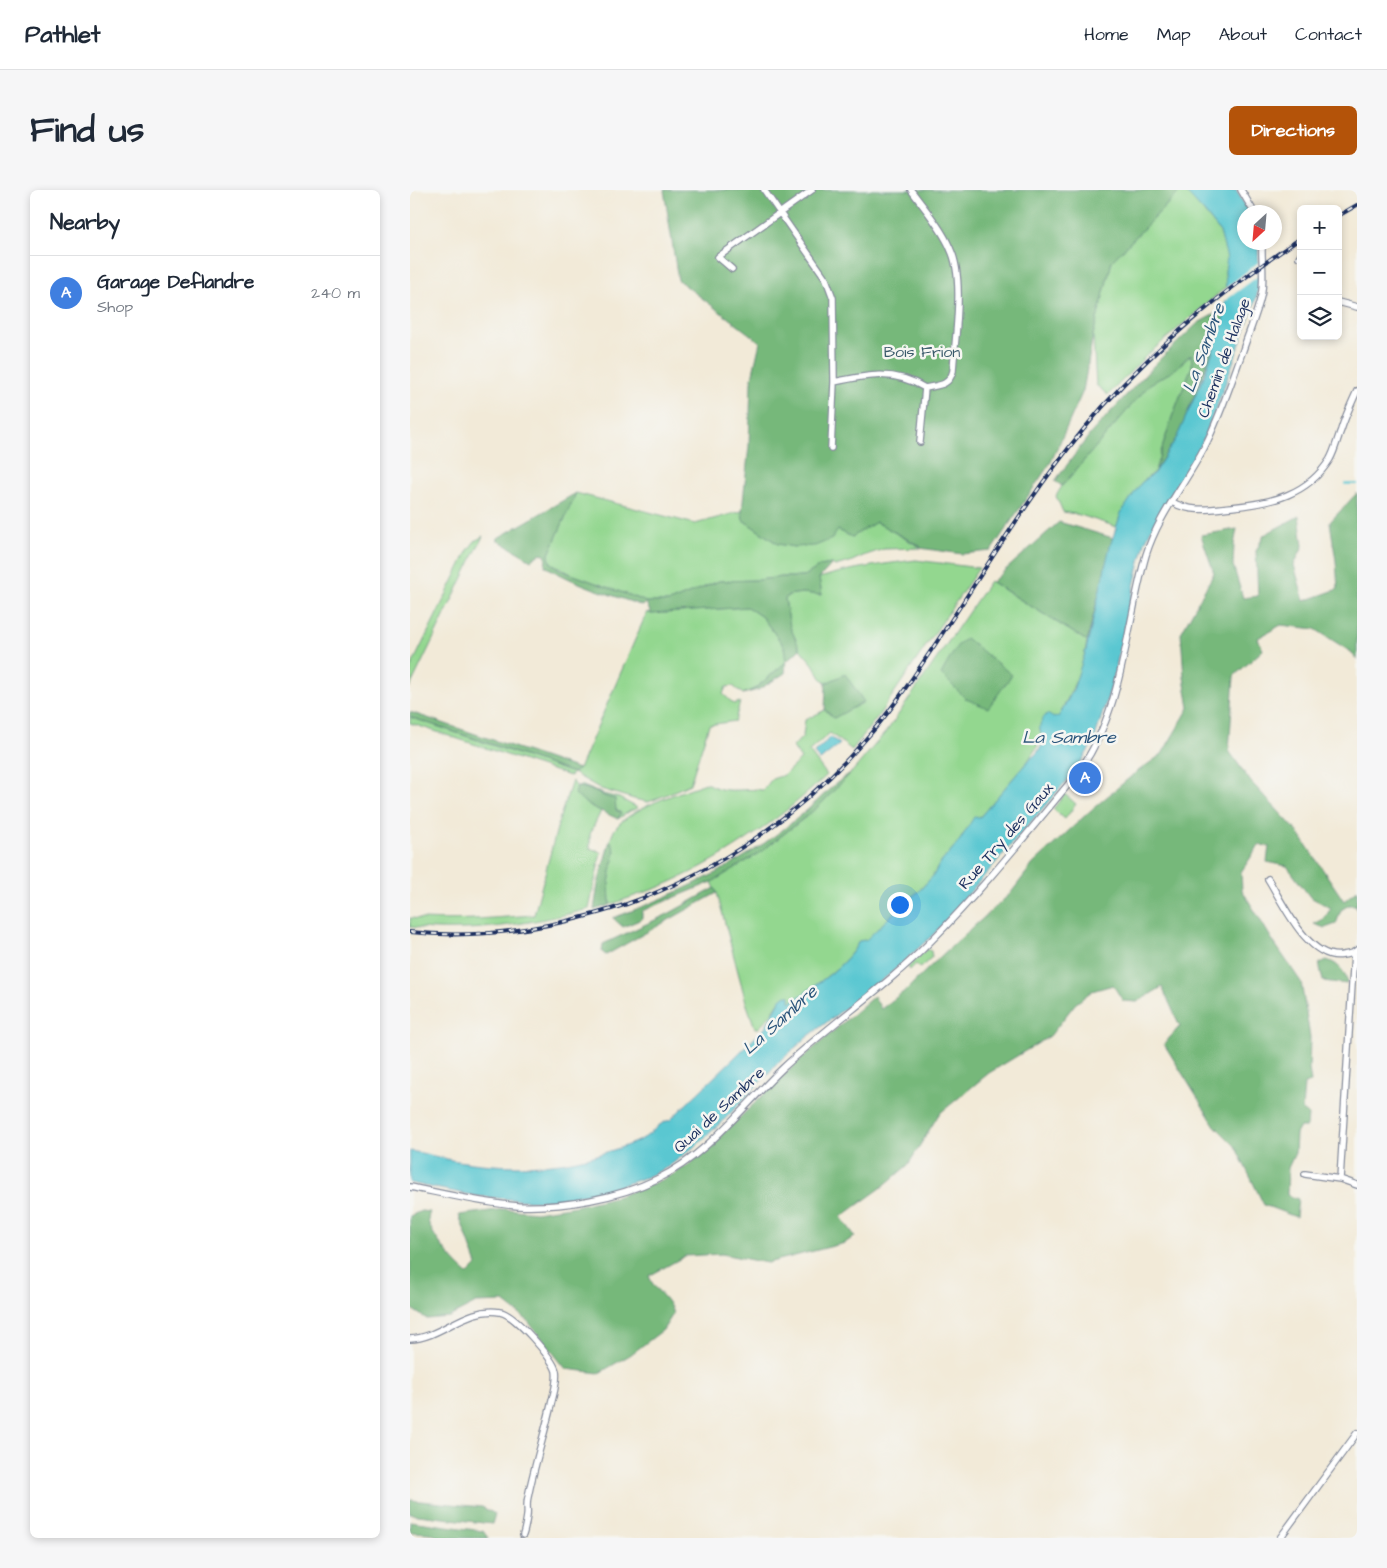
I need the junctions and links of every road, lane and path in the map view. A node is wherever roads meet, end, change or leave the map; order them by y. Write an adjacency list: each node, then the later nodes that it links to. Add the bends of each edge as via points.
1 (764, 190): 6 (street)
2 (812, 190): 6 (street)
3 (911, 190): 12 (street, via 950,246 956,265 958,296 953,371 947,383)
4 (1241, 190): 5 (street)
5 (1250, 205)
6 (780, 212): 8 (street, via 718,257); 11 (street, via 830,289 834,307)
7 (1262, 250): 16 (street, Chemin de Halage, via 1261,295 1230,386 1211,434)
8 (732, 269)
9 (1342, 303): 10 (street)
10 (1357, 307)
11 (834, 382): 12 (street, via 884,375 904,378); 15 (street)
12 (924, 388): 14 (street)
13 (1357, 391): 16 (street, via 1330,459 1314,479 1298,490 1278,499 1208,510 1190,510)
14 (920, 442)
15 (831, 448)
16 (1172, 502): 19 (street, Rue Try des Gaux, via 1146,555 1116,690 1092,752 1077,774 953,918)
17 (1268, 879): 18 (street, via 1313,946 1325,954 1339,956)
18 (1356, 951): 21 (street)
19 (899, 972): 23 (street, Quai de Sambre, via 800,1052 704,1147 657,1179 594,1199 536,1206 500,1204)
20 (1305, 1174): 21 (street)
21 (1340, 1179): 22 (street)
22 (1357, 1185)
23 (410, 1187)
24 (410, 1339): 26 (street, via 433,1334 474,1314 501,1312 514,1319 552,1362 556,1372 555,1385 527,1500 528,1515)
25 (1357, 1433): 27 (street)
26 (523, 1535)
27 (1280, 1538)

